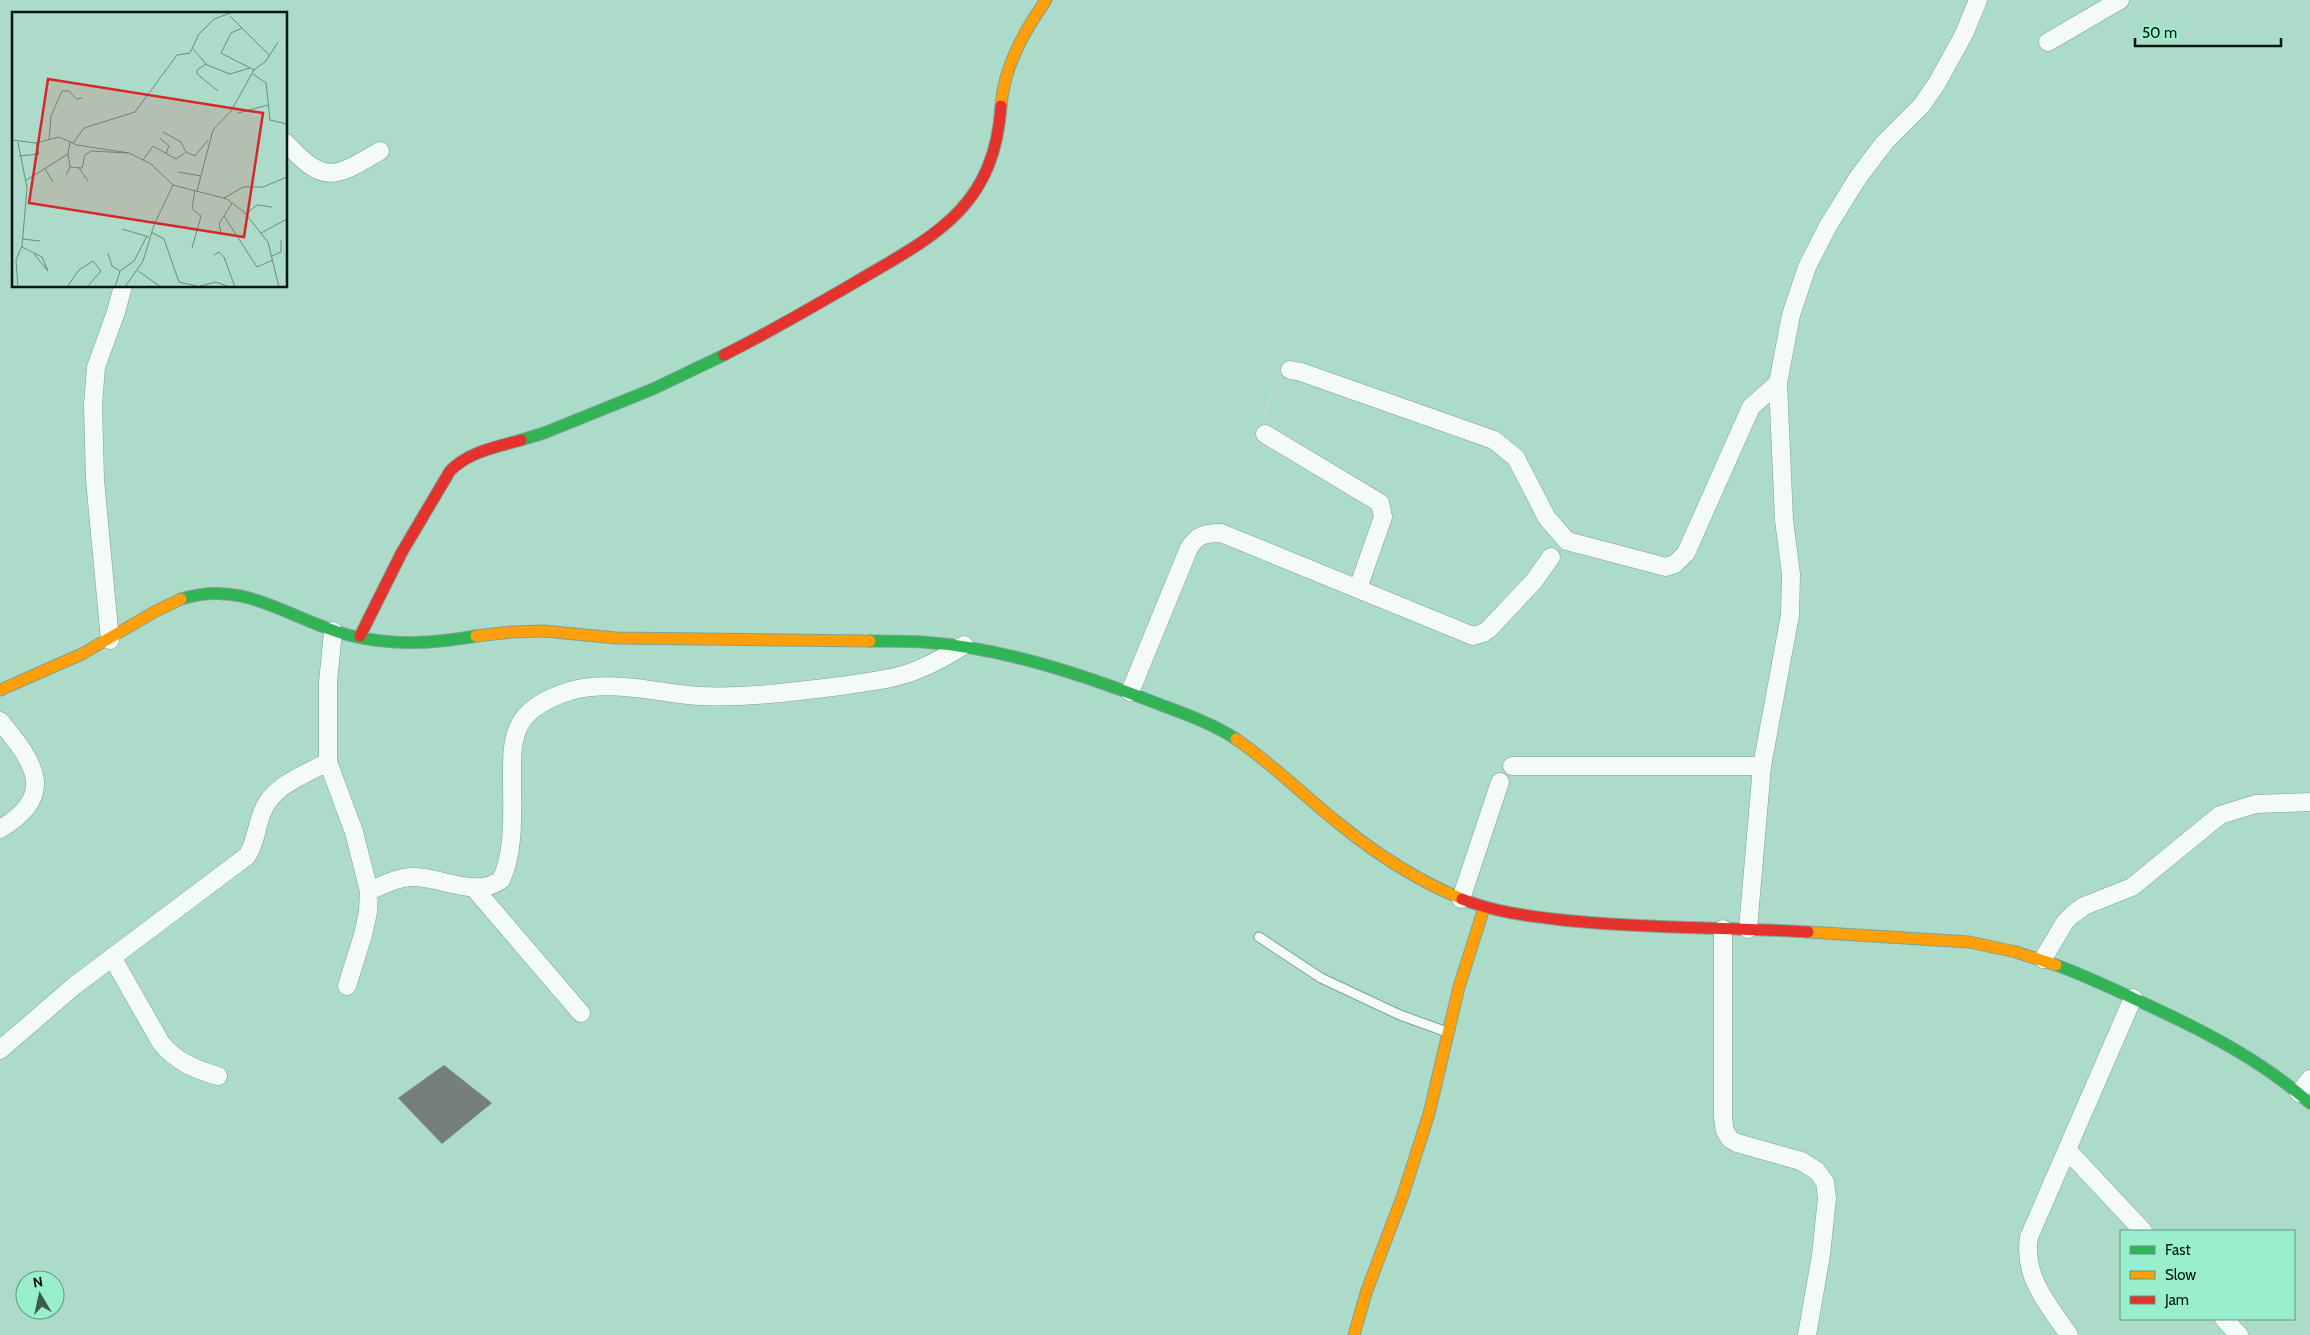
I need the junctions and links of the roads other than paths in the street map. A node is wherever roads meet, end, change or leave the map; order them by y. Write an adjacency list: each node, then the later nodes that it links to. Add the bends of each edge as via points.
1 (1046, 0): 14 (main road, via 1014,55 1003,89 994,157 985,180 962,210 939,232 907,254 704,364 626,400 544,433 475,454 457,464 411,532)
2 (1978, 0): 9 (street, via 1964,34 1922,105 1884,143 1828,226 1807,267 1790,315)
3 (2120, 0): 4 (street)
4 (2048, 42)
5 (288, 145): 6 (street, via 313,169 323,172 346,170)
6 (380, 151)
7 (122, 288): 15 (street, via 96,367 93,405)
8 (1290, 370): 9 (street, via 1494,440 1516,458 1547,518 1567,541 1666,567 1686,554 1751,407)
9 (1778, 383): 22 (street, via 1784,520 1791,574 1790,615)
10 (1265, 434): 12 (street, via 1380,503 1382,517)
11 (1551, 558): 12 (street, via 1489,629 1473,636)
12 (1358, 588): 18 (street, via 1222,533 1204,533 1188,548)
13 (333, 631): 14 (main road); 15 (main road, via 252,597 232,592 210,592 167,605); 20 (street, via 328,683)
14 (360, 636): 16 (main road, via 407,645 536,631 608,637 924,642)
15 (110, 640): 17 (main road, via 41,675)
16 (964, 646): 18 (main road, via 1013,656); 26 (street, via 916,671 776,694 699,696 593,686 566,690 547,700 521,722 513,738 509,847 504,874 496,884)
17 (0, 690)
18 (1130, 692): 28 (main road, via 1233,738 1369,845)
19 (0, 721): 25 (street, via 29,759 36,780 32,800 26,810)
20 (328, 762): 27 (street, via 354,832); 33 (street, via 273,793 266,802 254,845 247,856)
21 (1512, 766): 22 (street)
22 (1762, 766): 31 (street)
23 (1500, 782): 28 (street)
24 (2310, 802): 34 (street, via 2256,804 2220,815 2132,887 2072,914)
25 (0, 830)
26 (474, 887): 27 (street, via 412,877); 37 (street)
27 (369, 890): 35 (street, via 363,935)
28 (1461, 899): 29 (main road)
29 (1484, 908): 30 (main road, via 1586,923); 38 (main road, via 1459,987)
30 (1723, 929): 31 (main road); 46 (street, via 1722,1091 1725,1131 1730,1139 1737,1142 1801,1161 1817,1170 1825,1182 1827,1198 1821,1255)
31 (1748, 930): 34 (main road, via 1969,942)
32 (1259, 937): 38 (lane, via 1321,978 1400,1015)
33 (112, 957): 39 (street); 40 (street, via 160,1043 181,1063)
34 (2043, 959): 36 (main road)
35 (347, 986)
36 (2132, 998): 41 (main road, via 2211,1034); 42 (street)
37 (581, 1013)
38 (1449, 1033): 45 (main road, via 1421,1141)
39 (0, 1050)
40 (218, 1076)
41 (2306, 1092)
42 (2068, 1151): 43 (street); 47 (street, via 2029,1237 2026,1253 2039,1291)
43 (2142, 1230)
44 (2225, 1320): 48 (street)
45 (1354, 1335)
46 (1807, 1335)
47 (2068, 1335)
48 (2239, 1335)

